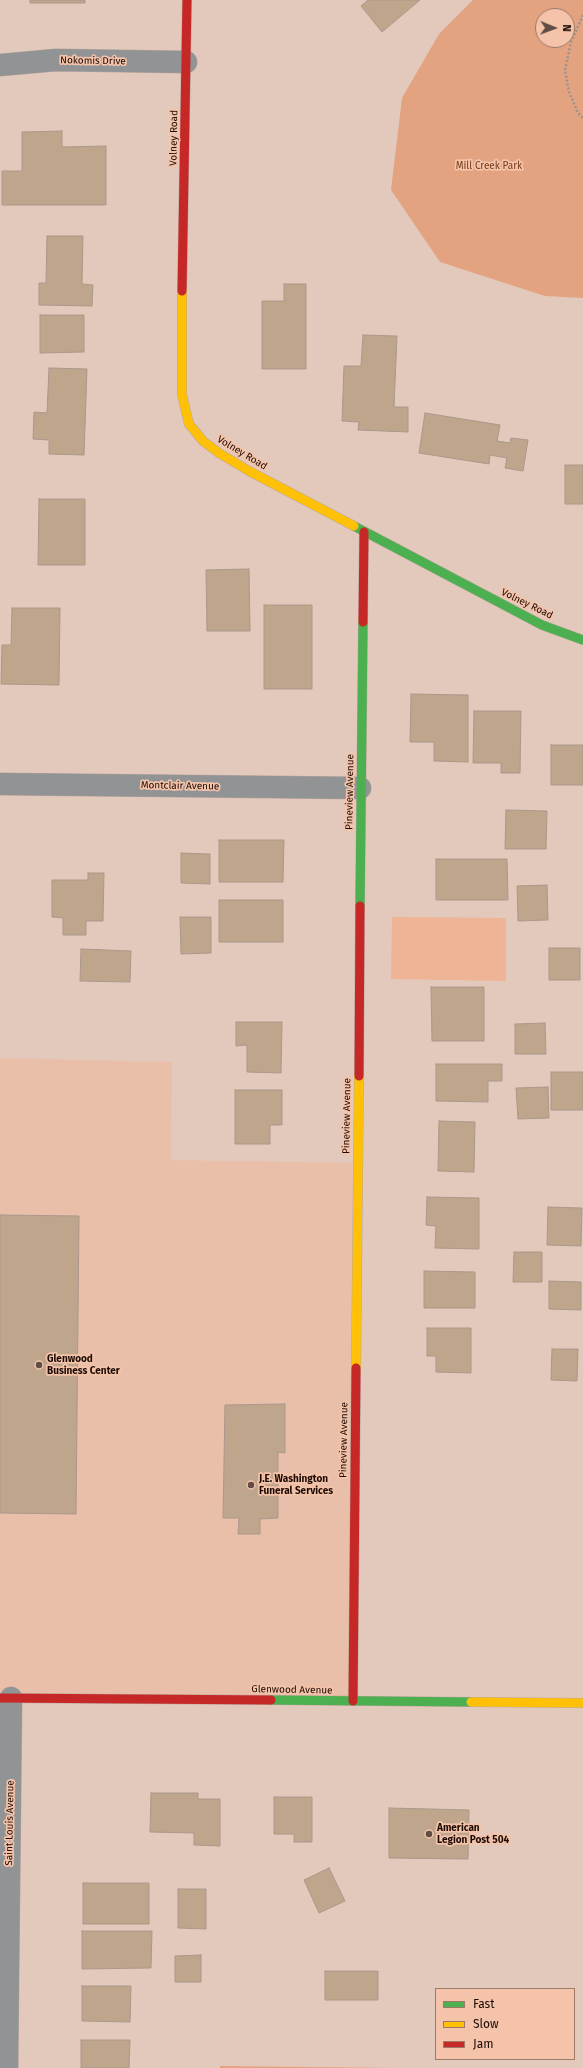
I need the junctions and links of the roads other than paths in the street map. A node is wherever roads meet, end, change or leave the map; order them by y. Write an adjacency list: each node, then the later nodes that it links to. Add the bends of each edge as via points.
1 (187, 0): 2 (street, Volney Road)
2 (186, 62): 3 (street, Nokomis Drive, via 56,60); 4 (street, Volney Road, via 181,365 182,394 189,424 203,441 219,453)
3 (0, 65)
4 (364, 532): 5 (street, Volney Road, via 542,625); 7 (street, Pineview Avenue)
5 (583, 640)
6 (0, 784): 7 (street, Montclair Avenue)
7 (360, 788): 9 (street, Pineview Avenue)
8 (5, 1698): 9 (street, Glenwood Avenue); 11 (street, Saint Louis Avenue)
9 (353, 1701): 10 (street, Glenwood Avenue)
10 (583, 1703)
11 (7, 2068)

